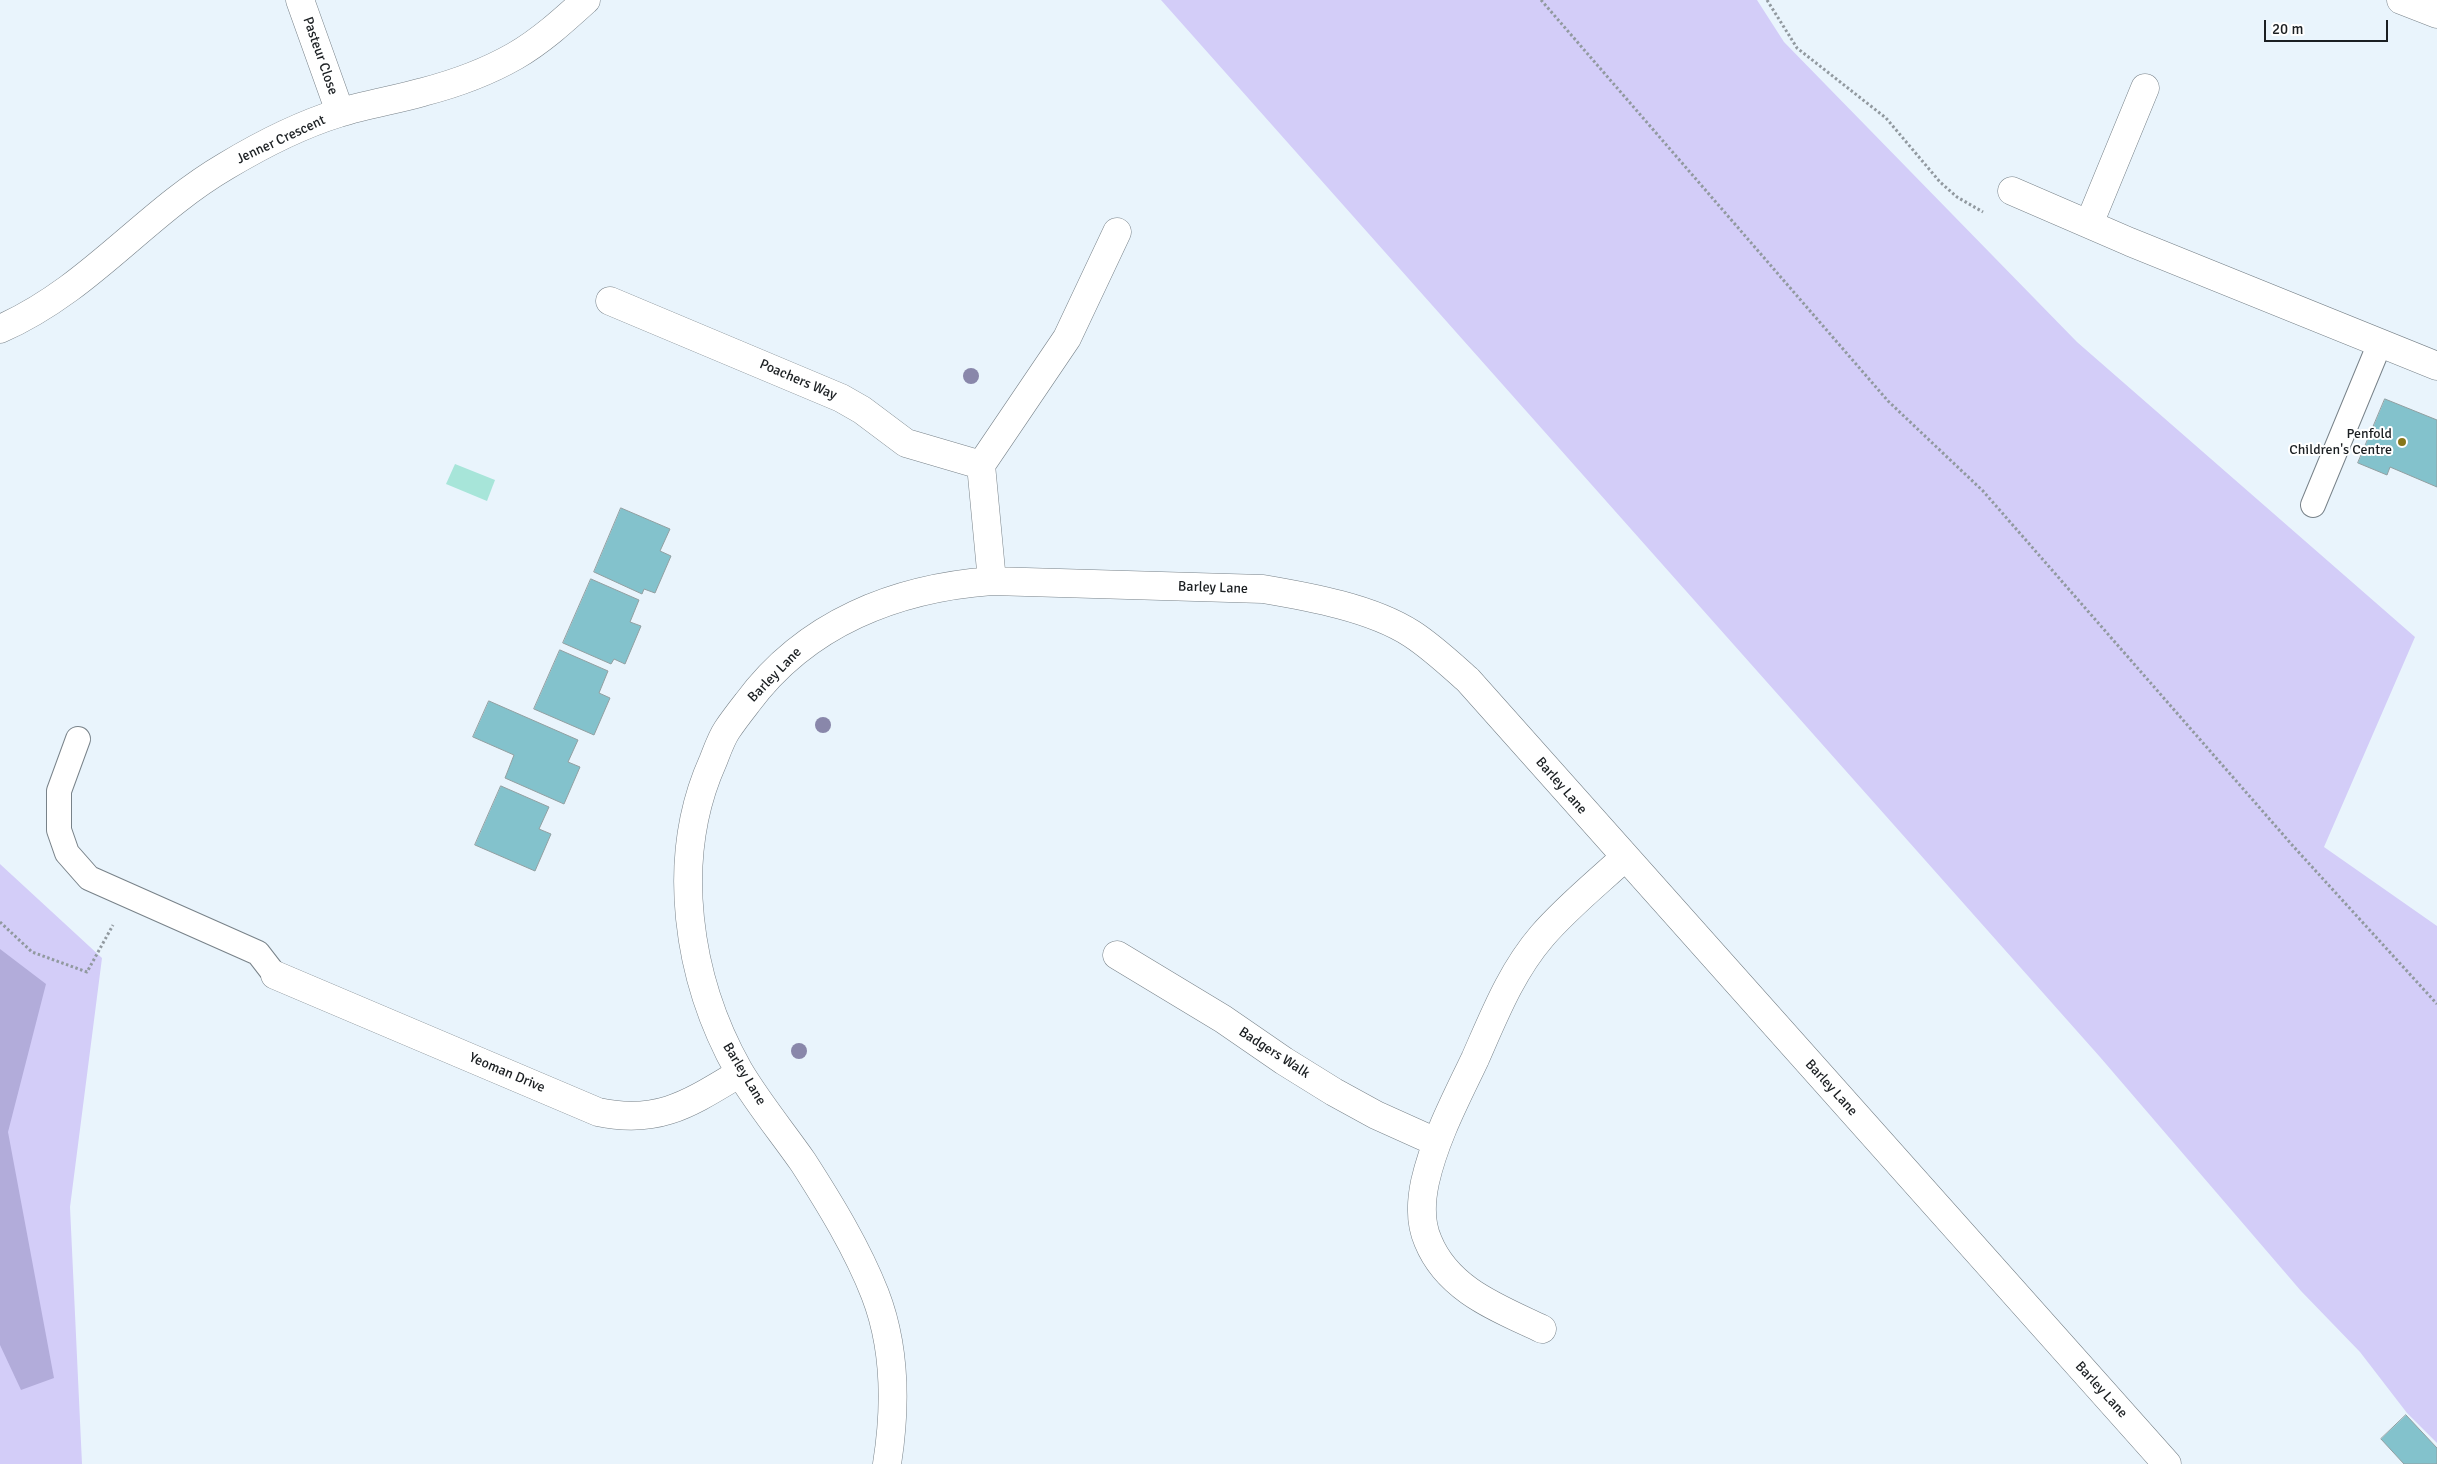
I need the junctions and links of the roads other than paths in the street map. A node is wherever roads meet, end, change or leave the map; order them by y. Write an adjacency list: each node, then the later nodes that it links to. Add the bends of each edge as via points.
1 (300, 0): 6 (street, Pasteur Close)
2 (586, 0): 6 (street, Jenner Crescent, via 537,41 494,67 424,92)
3 (2401, 0): 4 (street)
4 (2437, 14)
5 (2145, 88): 8 (street)
6 (340, 112): 11 (street, Jenner Crescent, via 258,149 195,185 63,295)
7 (2012, 191): 8 (street)
8 (2089, 224): 12 (street)
9 (1117, 232): 14 (street, via 1067,338)
10 (610, 301): 14 (street, Poachers Way, via 841,398 906,443)
11 (0, 329)
12 (2380, 342): 13 (street); 15 (lane)
13 (2437, 366)
14 (980, 465): 16 (street)
15 (2313, 505)
16 (992, 581): 18 (street, Barley Lane, via 1263,589 1362,611 1410,633 1468,680); 21 (street, Barley Lane, via 951,584 916,592 880,604 830,628 792,653 756,690 726,732 694,812 688,861 689,906 696,958 706,996)
17 (78, 739): 20 (lane, via 58,791 59,830 67,852 89,878 258,954)
18 (1624, 858): 22 (street, via 1542,936 1512,977); 25 (street, Barley Lane)
19 (1117, 955): 22 (street, Badgers Walk, via 1334,1092)
20 (275, 975): 21 (street, Yeoman Drive, via 598,1112 642,1117 664,1112 697,1098)
21 (740, 1073): 24 (street, Barley Lane, via 803,1162 842,1226 875,1295 889,1340 894,1390)
22 (1436, 1142): 23 (street, via 1421,1212 1427,1240 1440,1263 1456,1282 1482,1300)
23 (1542, 1329)
24 (887, 1464)
25 (2167, 1464)

